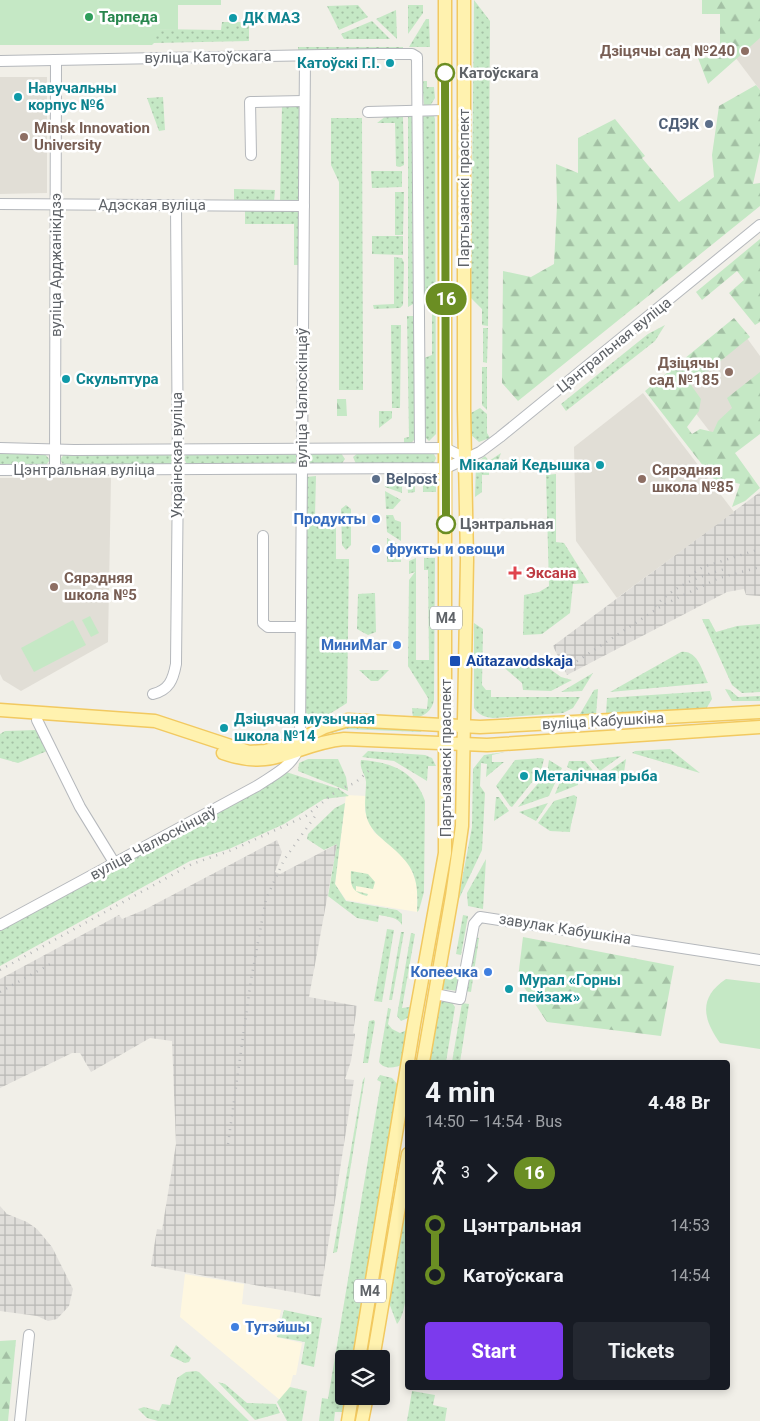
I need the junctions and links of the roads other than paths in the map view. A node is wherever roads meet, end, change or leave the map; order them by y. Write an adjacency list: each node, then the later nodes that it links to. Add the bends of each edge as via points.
1 (445, 0): 3 (main road, Партызанскі праспект / М4)
2 (464, 0): 5 (main road, Партызанскі праспект / М4)
3 (445, 37): 5 (main road, via 452,58 459,62); 10 (main road, Партызанскі праспект / М4)
4 (305, 56): 6 (street, вуліца Катоўскага); 8 (street, вуліца Чалюскінцаў); 9 (street, вуліца Катоўскага, via 415,55 418,60)
5 (464, 56): 12 (main road, Партызанскі праспект / М4)
6 (56, 60): 7 (street, вуліца Катоўскага); 15 (street, вуліца Арджанікідзэ)
7 (0, 61)
8 (304, 100): 13 (street, via 250,102); 17 (street, вуліца Чалюскінцаў)
9 (418, 110): 10 (street); 11 (street); 22 (street)
10 (445, 110): 12 (main road, via 454,112); 23 (main road, Партызанскі праспект / М4)
11 (368, 112)
12 (464, 126): 25 (main road, Партызанскі праспект / М4)
13 (251, 155)
14 (0, 204): 15 (street, Адэская вуліца)
15 (56, 205): 16 (street, Адэская вуліца); 20 (street, вуліца Арджанікідзэ)
16 (176, 206): 17 (street, Адэская вуліца); 24 (street, Украінская вуліца)
17 (304, 206): 21 (street, вуліца Чалюскінцаў)
18 (760, 225): 25 (street, Цэнтральная вуліца, via 500,437 480,452)
19 (0, 448): 20 (street, Цэнтральная вуліца)
20 (56, 448): 24 (street, Цэнтральная вуліца); 30 (street, вуліца Арджанікідзэ)
21 (302, 448): 22 (street, Цэнтральная вуліца); 24 (street, Цэнтральная вуліца); 28 (street, вуліца Чалюскінцаў)
22 (420, 448): 23 (street, Цэнтральная вуліца)
23 (445, 448): 25 (street, Цэнтральная вуліца); 26 (main road, Партызанскі праспект / М4)
24 (178, 449): 27 (street, Украінская вуліца)
25 (465, 458): 26 (street, Цэнтральная вуліца); 39 (main road, Партызанскі праспект / М4)
26 (446, 468): 28 (street, Цэнтральная вуліца); 38 (main road, Партызанскі праспект / М4)
27 (178, 469): 28 (street, Цэнтральная вуліца); 30 (street, Цэнтральная вуліца); 33 (street, Украінская вуліца, via 176,664 166,689)
28 (302, 469): 32 (street, вуліца Чалюскінцаў)
29 (0, 470): 30 (street, Цэнтральная вуліца)
30 (55, 470)
31 (263, 536): 32 (street, via 263,623 268,627)
32 (300, 627): 42 (street, вуліца Чалюскінцаў)
33 (153, 694)
34 (0, 710): 42 (main road, via 155,721 249,752)
35 (760, 712): 39 (main road, вуліца Кабушкіна)
36 (0, 718): 37 (main road)
37 (37, 720): 42 (main road, via 153,729 251,761 279,758); 44 (street, via 80,807)
38 (446, 725): 39 (main road, вуліца Кабушкіна); 41 (main road, Партызанскі праспект / М4); 42 (main road, вуліца Кабушкіна, via 348,720 325,727)
39 (464, 726): 43 (main road, Партызанскі праспект / М4)
40 (760, 726): 43 (main road, вуліца Кабушкіна)
41 (446, 744): 42 (main road, вуліца Кабушкіна, via 344,739); 43 (main road, вуліца Кабушкіна); 47 (main road, Партызанскі праспект / М4, via 445,853)
42 (299, 745): 44 (street, вуліца Чалюскінцаў, via 295,756 283,769 258,786)
43 (464, 745): 48 (main road, Партызанскі праспект / М4, via 462,826)
44 (115, 864): 45 (street, вуліца Чалюскінцаў)
45 (0, 925)
46 (760, 960): 48 (street, завулак Кабушкіна, via 480,917 474,924 460,999)
47 (422, 976): 48 (main road, via 426,990); 49 (main road, Партызанскі праспект / М4)
48 (435, 994): 50 (main road, Партызанскі праспект / М4)
49 (408, 1060)
50 (423, 1060)
51 (405, 1079): 54 (main road, Партызанскі праспект / М4)
52 (405, 1172): 55 (main road, М4)
53 (29, 1335): 58 (street)
54 (360, 1350)
55 (375, 1350)
56 (351, 1405): 59 (main road)
57 (365, 1405): 60 (main road)
58 (20, 1421)
59 (348, 1421)
60 (362, 1421)

